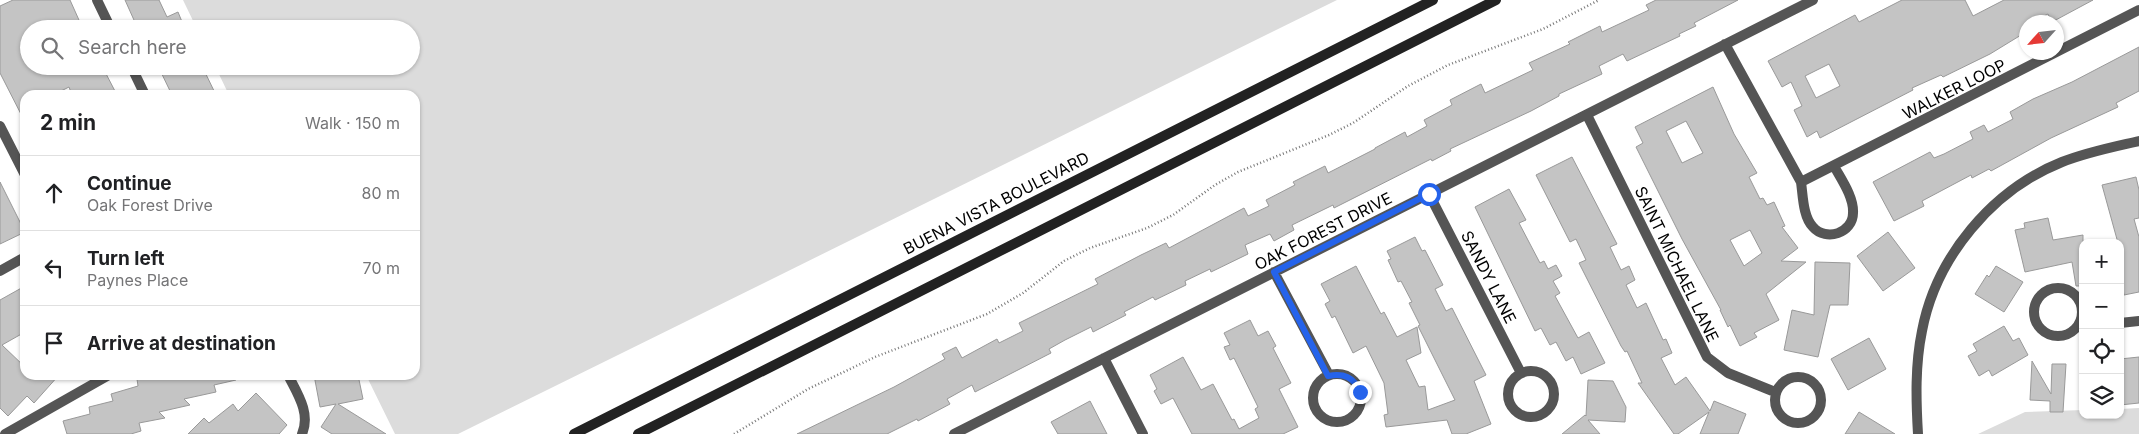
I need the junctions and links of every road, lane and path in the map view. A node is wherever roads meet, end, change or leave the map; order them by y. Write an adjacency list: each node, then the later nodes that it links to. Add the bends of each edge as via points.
1 (96, 0): 7 (street)
2 (1432, 0): 32 (main road, BUENA VISTA BOULEVARD)
3 (1496, 0): 33 (main road)
4 (1599, 0): 34 (path, via 1542,29 1448,65 1408,86 1345,127 1238,172 1173,215 1064,261 1023,293 987,314 875,357 808,389)
5 (1813, 0): 8 (street, OAK FOREST DRIVE)
6 (2139, 10): 15 (street, WALKER LOOP)
7 (106, 20)
8 (1725, 44): 11 (street, OAK FOREST DRIVE); 16 (street)
9 (135, 75): 10 (street)
10 (143, 90)
11 (1587, 115): 17 (street, OAK FOREST DRIVE); 29 (street, SAINT MICHAEL LANE, via 1707,357 1728,373)
12 (0, 126): 14 (street)
13 (2139, 141): 37 (street, via 2084,154 2042,172 2003,198 1960,243 1945,266 1922,330 1917,362)
14 (20, 165)
15 (1834, 166): 16 (street, WALKER LOOP); 16 (street, via 1852,204 1852,219 1842,232 1822,234 1813,228 1807,219)
16 (1801, 182)
17 (1429, 194): 20 (street, OAK FOREST DRIVE); 25 (street, SANDY LANE)
18 (20, 260): 19 (street)
19 (0, 271)
20 (1274, 272): 24 (street, OAK FOREST DRIVE); 26 (street)
21 (2082, 318): 21 (street, via 2066,334 2052,335 2039,327 2035,306 2044,292 2068,290 2079,302)
22 (2139, 321): 23 (street)
23 (2124, 323)
24 (1104, 358): 35 (street, OAK FOREST DRIVE); 36 (street)
25 (1521, 373): 25 (street, via 1538,371 1551,381 1554,388 1552,404 1541,416 1519,415 1510,404 1510,382)
26 (1328, 376): 26 (street, via 1344,375 1357,384 1361,400 1359,408 1348,419 1333,421 1320,414 1316,407 1314,392)
27 (100, 380): 30 (street)
28 (290, 380): 31 (street, via 306,416)
29 (1775, 392): 29 (street, via 1785,379 1801,376 1809,379 1820,391 1820,407 1805,422 1790,422 1775,407)
30 (5, 434)
31 (302, 434)
32 (574, 434)
33 (638, 434)
34 (734, 434)
35 (954, 434)
36 (1143, 434)
37 (1918, 434)

